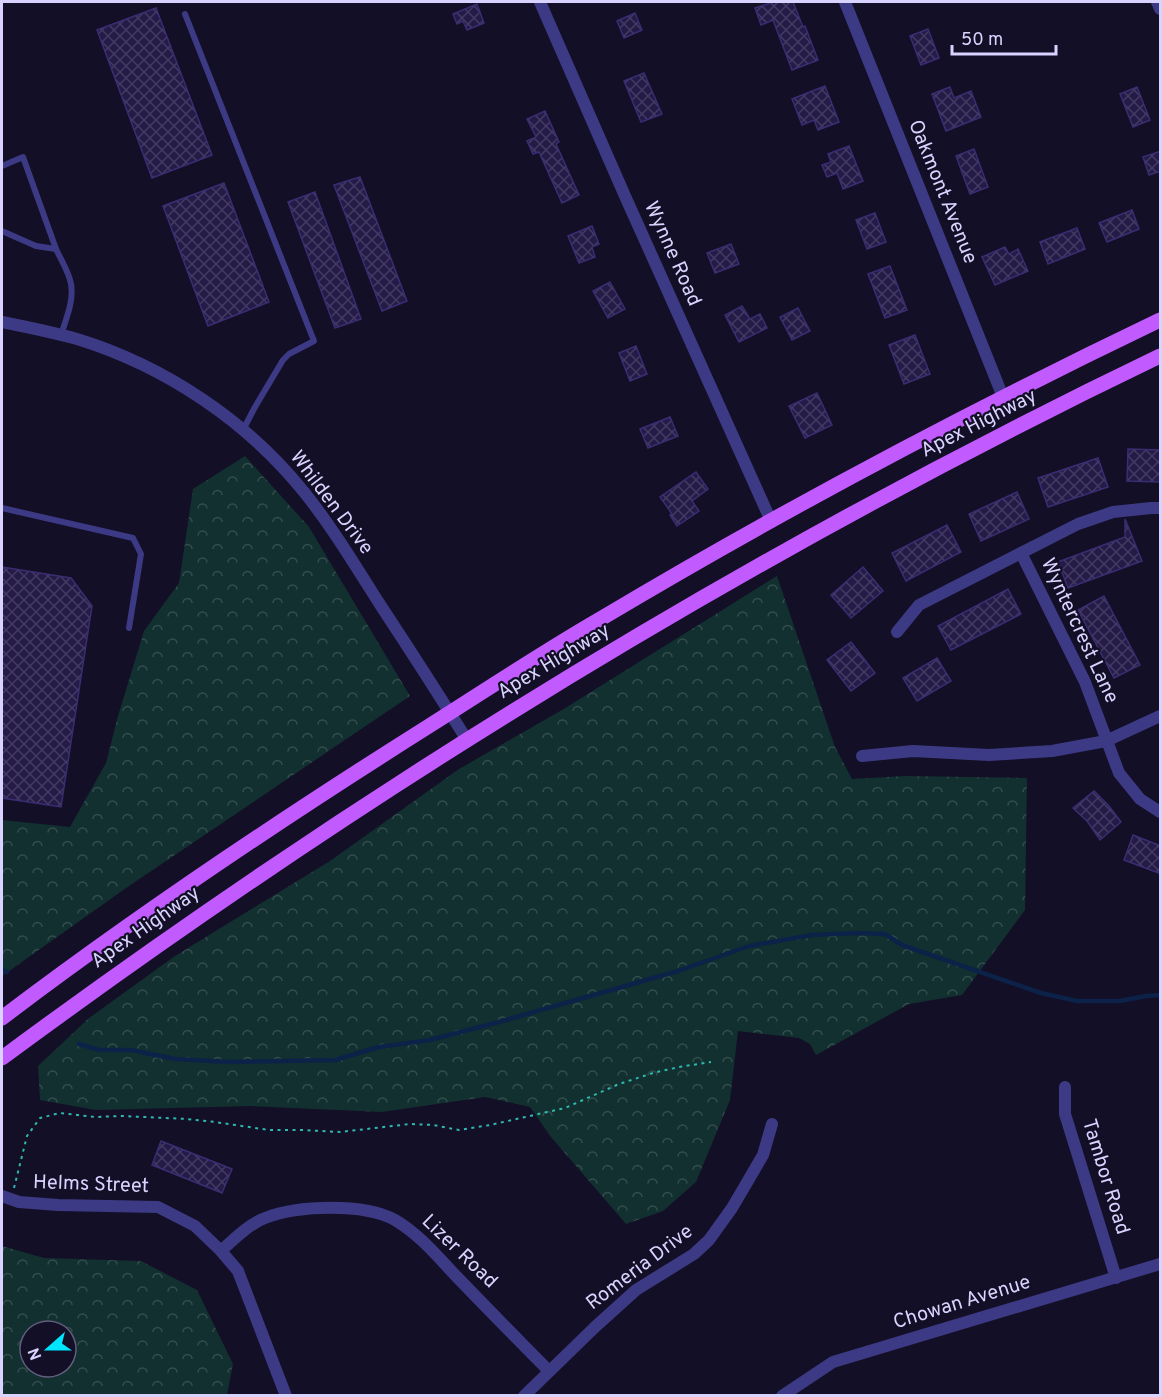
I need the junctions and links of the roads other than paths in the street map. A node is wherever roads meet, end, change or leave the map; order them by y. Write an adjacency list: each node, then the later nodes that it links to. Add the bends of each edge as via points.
1 (540, 2): 17 (street, Wynne Road)
2 (845, 2): 13 (street, Oakmont Avenue)
3 (1157, 2): 4 (street)
4 (1161, 9)
5 (185, 14): 14 (lane, via 314,341 283,360)
6 (2, 166): 8 (lane, via 23,157)
7 (2, 231): 8 (lane, via 36,246)
8 (56, 249): 11 (lane, via 72,293)
9 (1161, 320): 13 (main road, Apex Highway)
10 (2, 322): 11 (street, Whilden Drive)
11 (61, 335): 14 (street, Whilden Drive, via 152,369)
12 (1161, 356): 23 (main road, Apex Highway, via 1002,434 794,546)
13 (1003, 397): 17 (main road, Apex Highway)
14 (243, 430): 21 (street, Whilden Drive, via 290,476 325,520)
15 (2, 508): 19 (lane, via 133,538 141,554)
16 (1161, 508): 18 (street, via 1113,512)
17 (771, 521): 21 (main road, Apex Highway, via 600,619)
18 (1021, 552): 20 (street, via 919,605); 24 (street, Wyntercrest Lane, via 1085,682)
19 (129, 628)
20 (897, 632)
21 (450, 713): 23 (street, Whilden Drive); 27 (main road, Apex Highway, via 197,878)
22 (1161, 716): 24 (street)
23 (467, 740): 28 (main road, Apex Highway, via 213,906)
24 (1106, 741): 25 (street, via 1052,751 989,755 913,751); 26 (street, Wyntercrest Lane, via 1119,772 1140,799)
25 (862, 756)
26 (1161, 812)
27 (2, 1018)
28 (2, 1058)
29 (1065, 1086): 34 (street, Tambor Road, via 1065,1114)
30 (772, 1124): 35 (street, Romeria Drive, via 763,1155 709,1240 694,1254 636,1290)
31 (6, 1198): 32 (street, Helms Street, via 57,1205 158,1207 195,1226)
32 (222, 1251): 35 (street, Lizer Road, via 264,1218 298,1209 370,1211 395,1220 415,1234); 36 (street, Helms Street, via 238,1271)
33 (1161, 1264): 34 (street, Chowan Avenue)
34 (1116, 1278): 38 (street, Chowan Avenue, via 833,1362)
35 (549, 1371): 37 (street, Romeria Drive)
36 (286, 1395)
37 (524, 1395)
38 (782, 1395)

